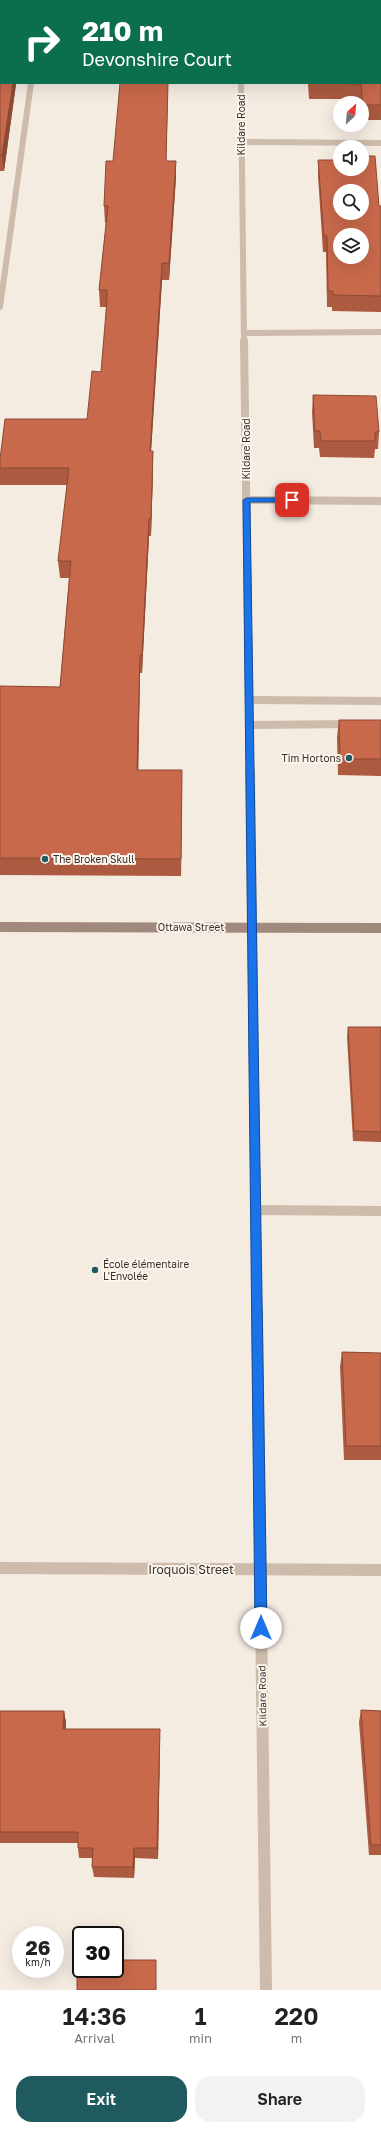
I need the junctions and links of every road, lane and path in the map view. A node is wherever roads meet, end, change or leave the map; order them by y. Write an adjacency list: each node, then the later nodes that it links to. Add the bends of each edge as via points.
1 (31, 84): 5 (street)
2 (241, 84): 3 (street, Kildare Road)
3 (241, 142): 4 (street); 7 (street, Kildare Road)
4 (381, 143)
5 (0, 307)
6 (381, 332): 7 (street)
7 (246, 333): 8 (street, Kildare Road)
8 (247, 500): 9 (street); 10 (street, Kildare Road)
9 (381, 501)
10 (250, 700): 11 (street); 13 (street, Kildare Road)
11 (381, 700)
12 (359, 724): 13 (street)
13 (250, 725): 15 (street, Kildare Road)
14 (0, 926): 15 (street, Ottawa Street)
15 (252, 928): 16 (street, Ottawa Street); 17 (street, Kildare Road)
16 (381, 928)
17 (256, 1210): 18 (street); 20 (street, Kildare Road)
18 (381, 1211)
19 (0, 1568): 20 (street, Iroquois Street)
20 (261, 1569): 21 (street, Iroquois Street); 22 (street, Kildare Road)
21 (381, 1570)
22 (266, 1990)

